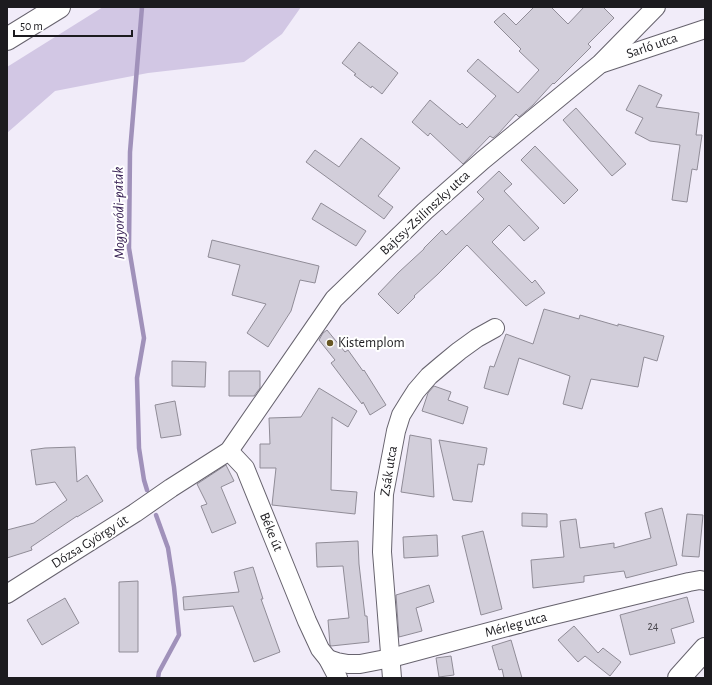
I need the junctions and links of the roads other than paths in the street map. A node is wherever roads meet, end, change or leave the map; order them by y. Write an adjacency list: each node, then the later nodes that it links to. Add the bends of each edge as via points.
1 (59, 7): 4 (main road)
2 (656, 7): 5 (street, Bajcsy-Zsilinszky utca)
3 (705, 28): 5 (street, Sarló utca)
4 (7, 39)
5 (600, 64): 7 (street, Bajcsy-Zsilinszky utca, via 471,170 334,299)
6 (495, 328): 11 (street, Zsák utca, via 442,364 416,391 401,414 384,494 382,552)
7 (229, 451): 9 (street, Dózsa György út); 12 (street, Béke út, via 245,468 307,621 320,649)
8 (705, 581): 11 (street, Mérleg utca, via 689,582 541,618)
9 (7, 594)
10 (705, 649): 15 (main road)
11 (391, 658): 12 (street, Mérleg utca, via 360,664); 14 (street)
12 (328, 659): 13 (street, Béke út)
13 (338, 678)
14 (392, 678)
15 (679, 678)

